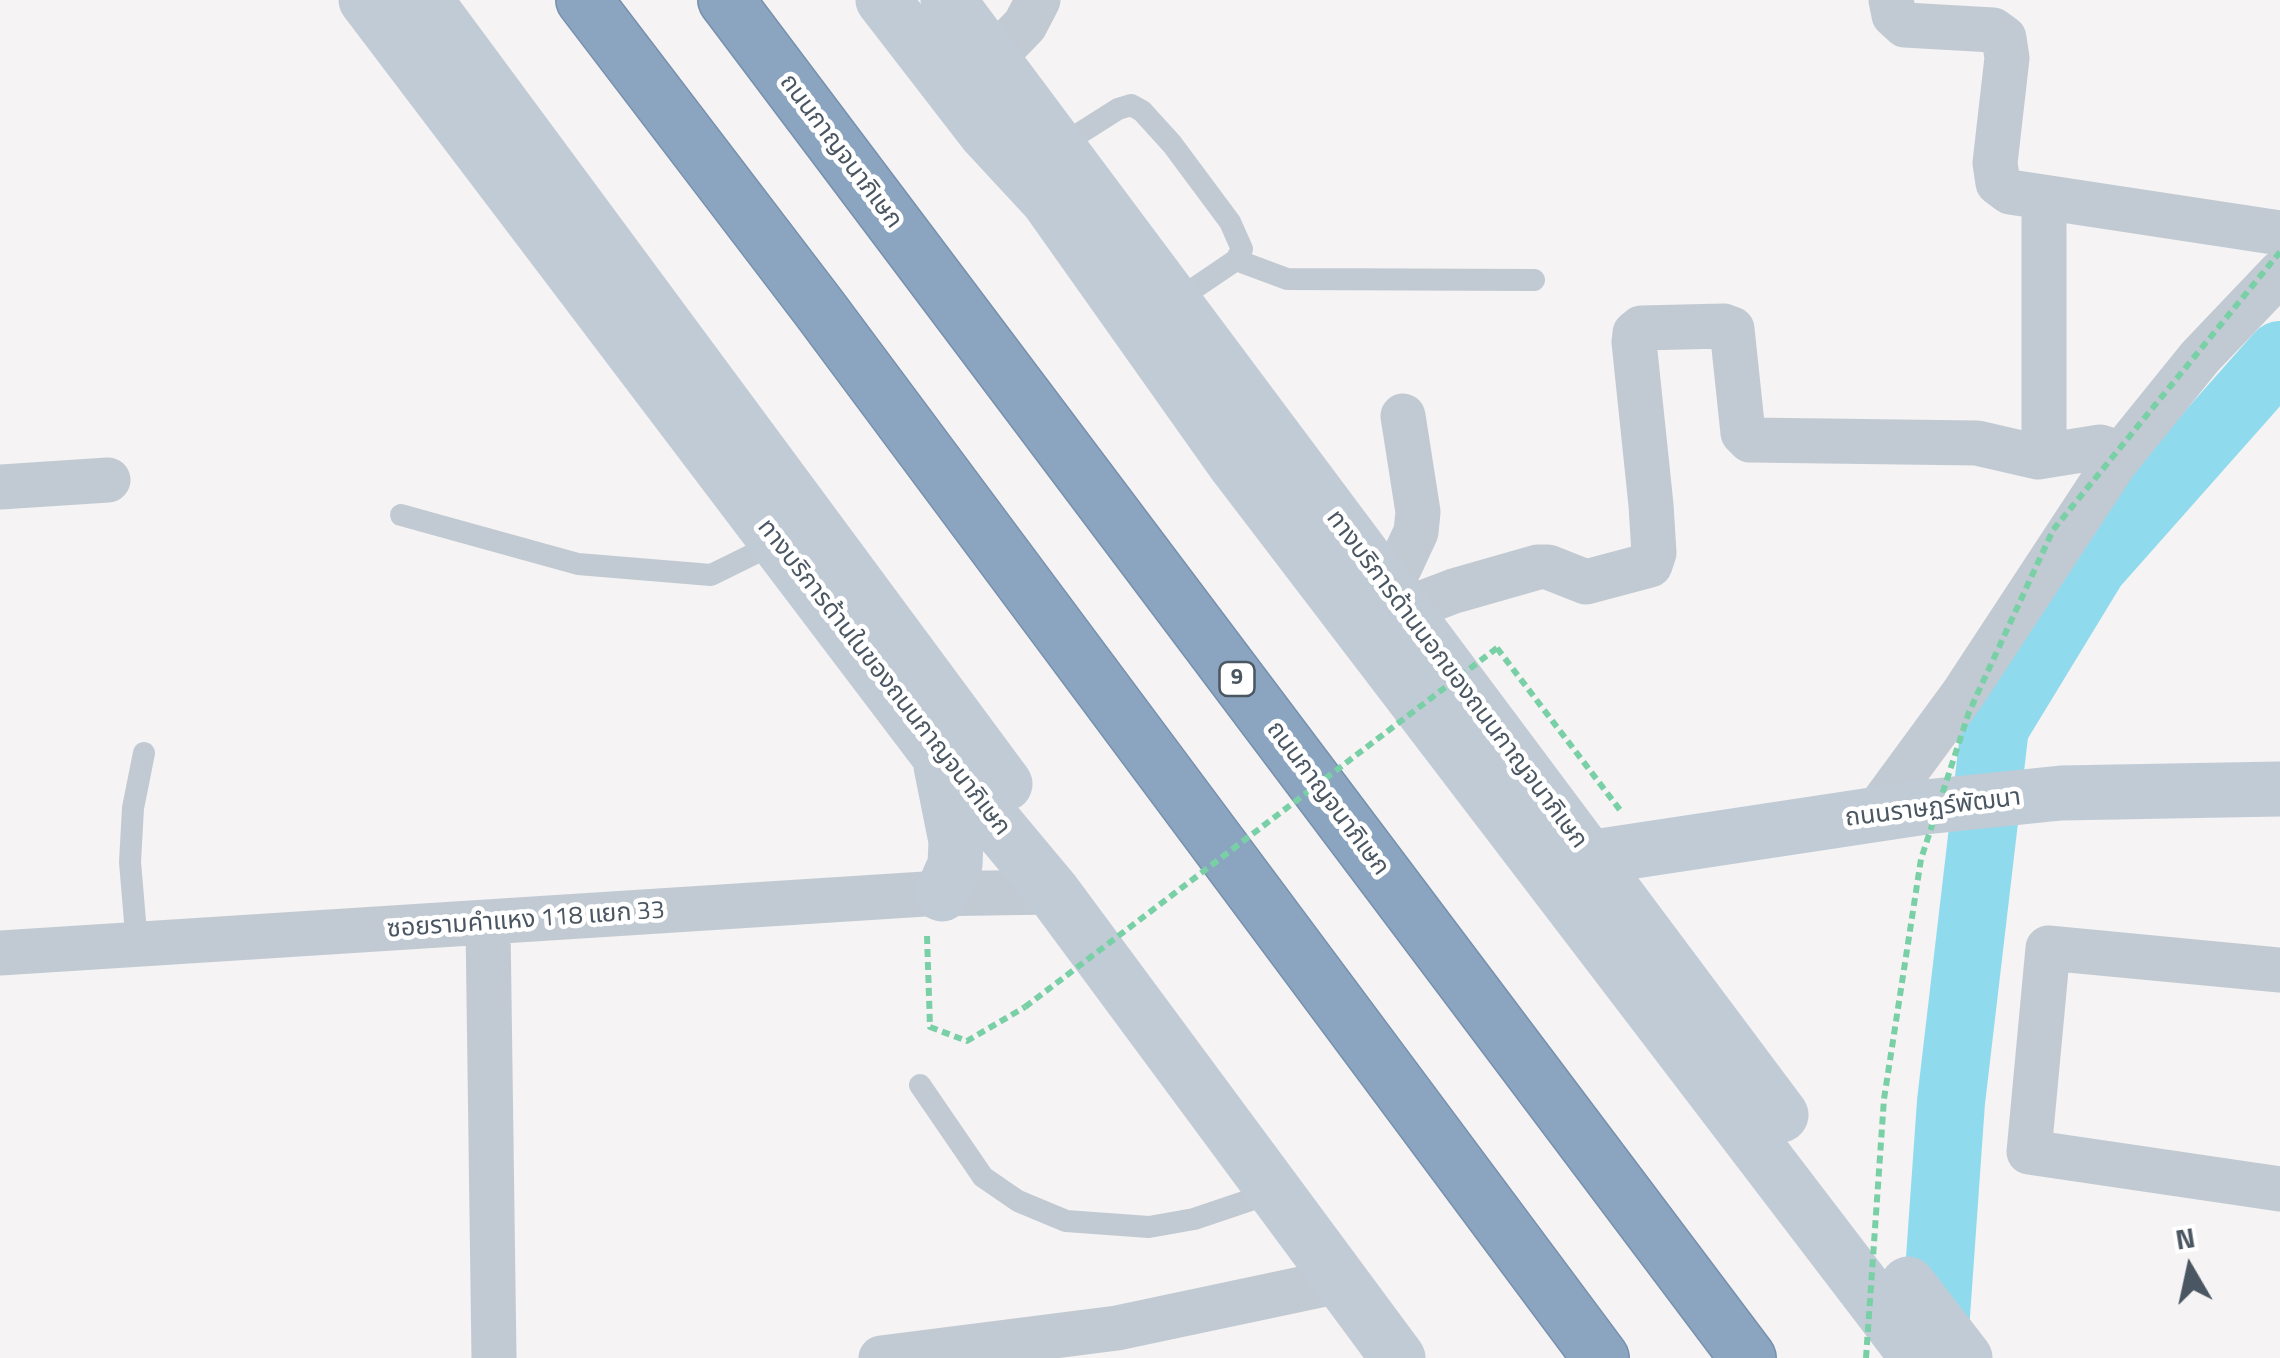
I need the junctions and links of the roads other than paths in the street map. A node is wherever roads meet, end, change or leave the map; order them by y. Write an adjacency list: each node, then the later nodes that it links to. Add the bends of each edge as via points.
1 (366, 0): 25 (main road, ทางบริการด้านในของถนนกาญจนาภิเษก)
2 (424, 0): 32 (main road, via 1001,775)
3 (584, 0): 46 (highway)
4 (726, 0): 47 (highway, ถนนกาญจนาภิเษก / 9)
5 (883, 0): 13 (main road)
6 (914, 0): 13 (main road)
7 (948, 0): 10 (main road, ทางบริการด้านนอกของถนนกาญจนาภิเษก)
8 (1038, 0): 10 (street, via 1026,26)
9 (1891, 0): 12 (street, via 1894,16 1905,25 1992,30 2004,38 1998,183)
10 (992, 59): 11 (main road, ทางบริการด้านนอกของถนนกาญจนาภิเษก)
11 (1058, 147): 15 (lane, via 1118,109 1142,111 1238,236 1242,249); 18 (main road, ทางบริการด้านนอกของถนนกาญจนาภิเษก)
12 (2044, 199): 14 (street); 20 (street)
13 (1048, 200): 39 (main road, via 1235,464)
14 (2280, 233)
15 (1236, 260): 17 (lane, via 1287,279); 18 (lane)
16 (2280, 274): 21 (street)
17 (1534, 280)
18 (1174, 302): 26 (main road, ทางบริการด้านนอกของถนนกาญจนาภิเษก)
19 (1403, 416): 26 (street, via 1418,512)
20 (2044, 456): 21 (street, via 2095,448); 26 (street, via 1977,444 1750,440 1742,433 1732,330 1641,328 1634,342 1651,505 1650,565 1586,582 1543,566)
21 (2119, 458): 30 (street, bridge, via 1963,694)
22 (108, 480): 23 (street)
23 (0, 488)
24 (401, 516): 25 (lane, via 578,564 712,575)
25 (778, 542): 28 (main road, ทางบริการด้านในของถนนกาญจนาภิเษก)
26 (1396, 600): 31 (main road, ทางบริการด้านนอกของถนนกาญจนาภิเษก)
27 (144, 753): 35 (lane, via 130,862)
28 (938, 754): 32 (main road, ทางบริการด้านในของถนนกาญจนาภิเษก); 33 (main road, via 956,841 955,865)
29 (2280, 788): 30 (main road, ถนนราษฏร์พัฒนา, via 2061,793)
30 (1900, 811): 31 (main road, ถนนราษฏร์พัฒนา)
31 (1588, 858): 39 (main road, ทางบริการด้านนอกของถนนกาญจนาภิเษก)
32 (1052, 892): 33 (street, ซอยรามคำแหง 118 แยก 33); 41 (main road, ทางบริการด้านในของถนนกาญจนาภิเษก)
33 (934, 894): 34 (street, ซอยรามคำแหง 118 แยก 33)
34 (488, 924): 35 (street, ซอยรามคำแหง 118 แยก 33); 43 (street)
35 (137, 945): 36 (street, ซอยรามคำแหง 118 แยก 33)
36 (0, 953)
37 (2280, 970): 40 (street, via 2048,948 2029,1152)
38 (920, 1086): 41 (lane, via 984,1178 1066,1221 1149,1227)
39 (1805, 1178): 48 (main road, ทางบริการด้านนอกของถนนกาญจนาภิเษก); 49 (main road, ทางบริการด้านนอกของถนนกาญจนาภิเษก)
40 (2280, 1189)
41 (1274, 1192): 42 (main road, ทางบริการด้านในของถนนกาญจนาภิเษก)
42 (1339, 1281): 44 (street, via 1117,1328); 45 (main road, ทางบริการด้านในของถนนกาญจนาภิเษก)
43 (494, 1358)
44 (881, 1358)
45 (1398, 1358)
46 (1601, 1358)
47 (1748, 1358)
48 (1918, 1358)
49 (1965, 1358)

